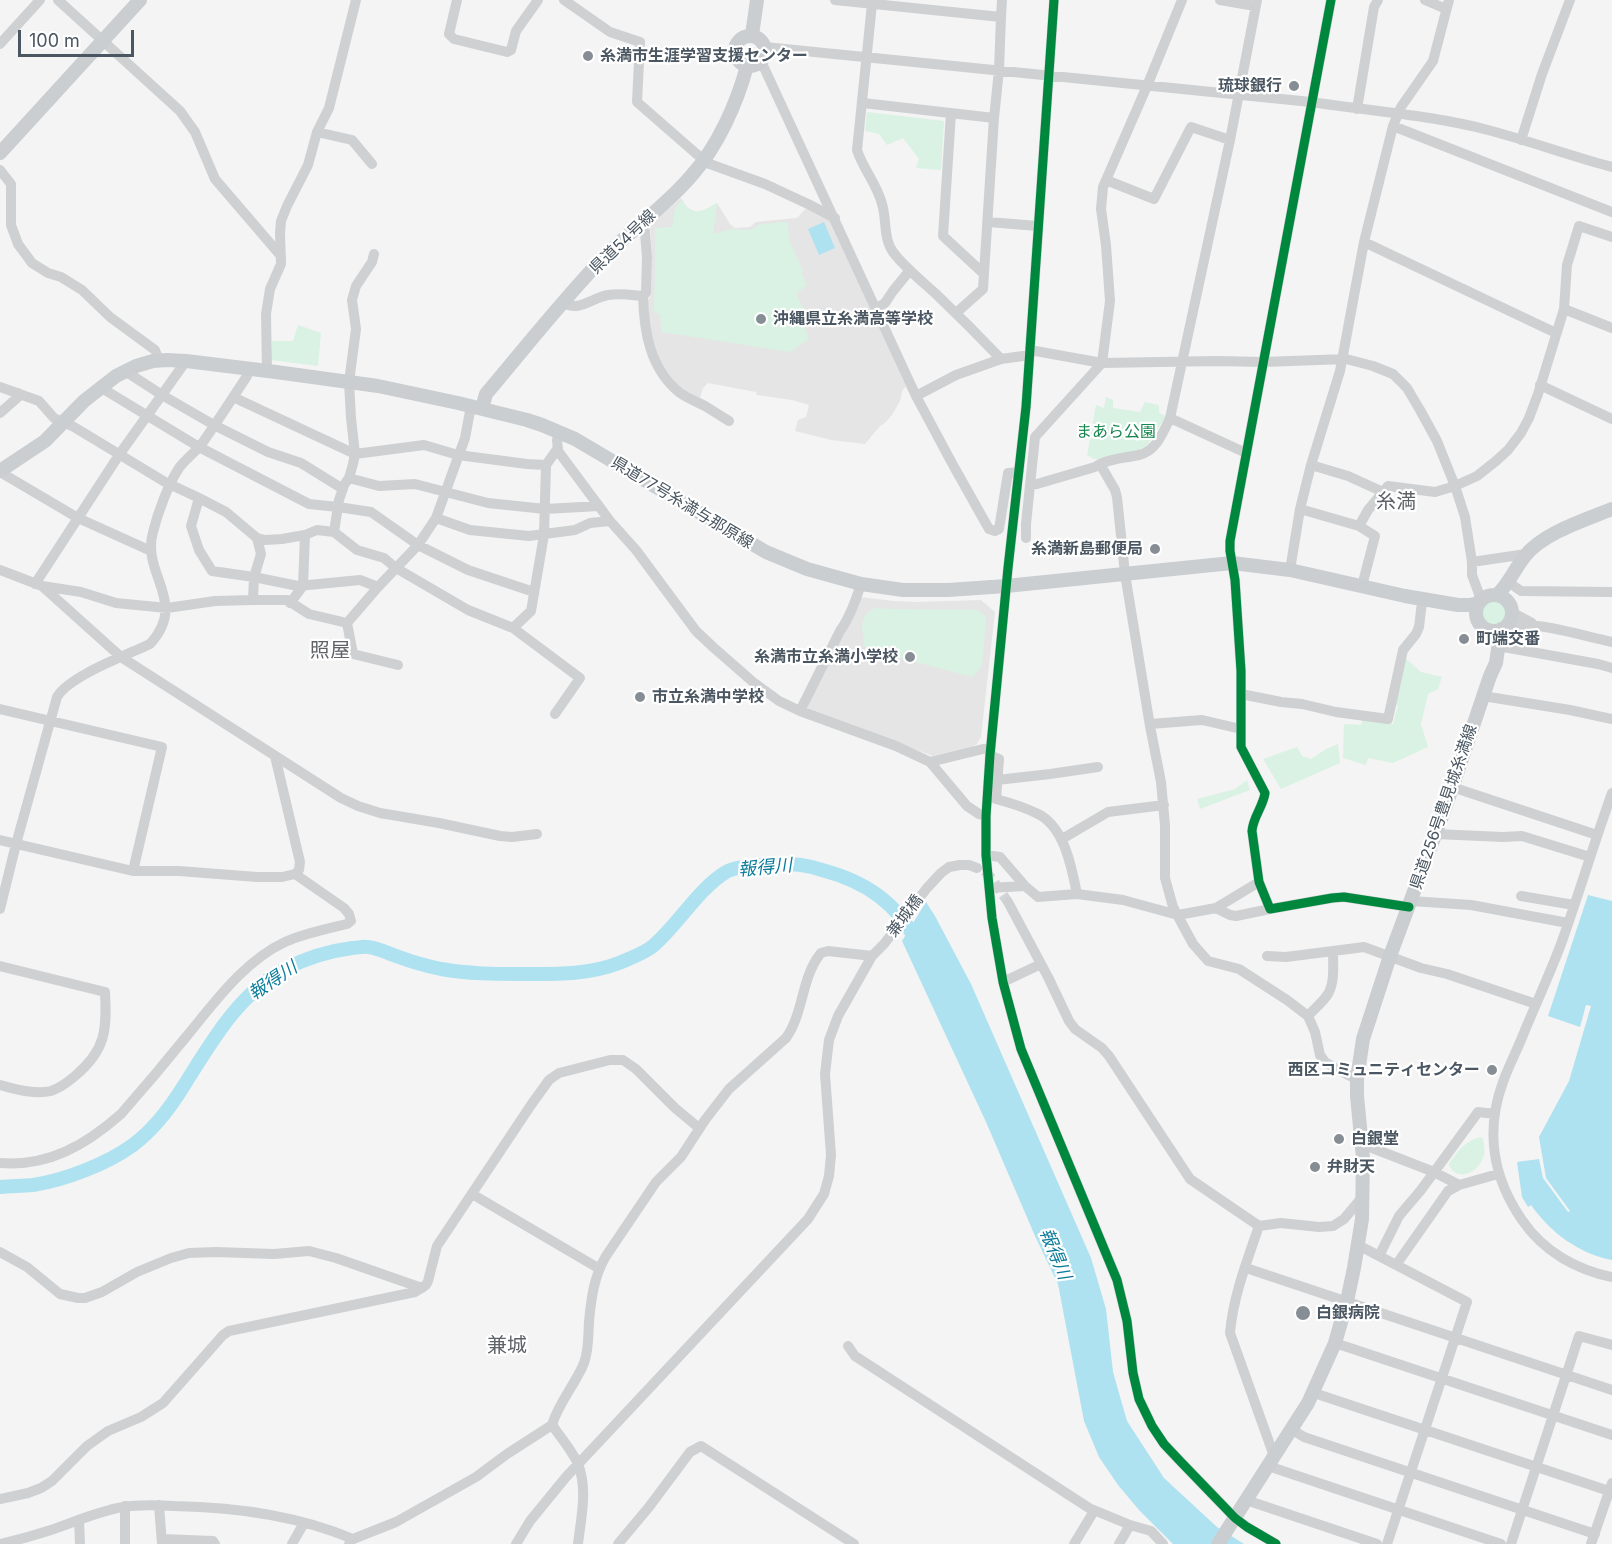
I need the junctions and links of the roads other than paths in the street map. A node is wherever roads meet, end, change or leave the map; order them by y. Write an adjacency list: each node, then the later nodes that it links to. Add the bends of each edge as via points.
1 (40, 0): 24 (street)
2 (58, 0): 23 (street)
3 (140, 0): 23 (main road)
4 (356, 0): 40 (street, via 329,108)
5 (457, 0): 6 (street, via 448,34 454,39 507,52 516,31)
6 (538, 0)
7 (564, 0): 44 (street, via 610,32 640,42 637,102)
8 (757, 0): 22 (main road)
9 (835, 0): 19 (street)
10 (1002, 0): 21 (street)
11 (1054, 0): 30 (street)
12 (1182, 0): 31 (street)
13 (1220, 0): 18 (street)
14 (1331, 0): 33 (street)
15 (1378, 0): 35 (street)
16 (1425, 0): 20 (street)
17 (1570, 0): 42 (street)
18 (1256, 3): 32 (street)
19 (872, 4): 21 (street); 26 (street)
20 (1448, 5): 37 (street, via 1433,61)
21 (1001, 17): 29 (street)
22 (752, 35): 25 (main road); 28 (main road, via 738,41 734,51)
23 (102, 41): 43 (main road); 57 (street, via 180,111 195,132 215,179)
24 (0, 44)
25 (765, 47): 26 (street); 27 (main road)
26 (867, 57): 29 (street); 34 (street)
27 (761, 61): 28 (main road); 50 (street)
28 (747, 66): 44 (main road, 県道54号線, via 734,105)
29 (999, 70): 30 (street); 38 (street)
30 (1049, 75): 31 (street); 53 (street)
31 (1147, 86): 32 (street); 48 (street)
32 (1238, 96): 33 (street); 41 (street)
33 (1311, 102): 35 (street); 73 (street)
34 (862, 103): 36 (street); 58 (street, via 857,150 880,196 887,239)
35 (1356, 109): 37 (street)
36 (951, 113): 38 (street); 59 (street, via 943,236)
37 (1398, 114): 39 (street); 42 (street)
38 (994, 118): 52 (street)
39 (1393, 126): 49 (street); 55 (street)
40 (317, 132): 45 (street, via 352,140); 57 (street, via 308,165 281,221)
41 (1230, 140): 48 (street, via 1191,127 1154,199); 72 (street)
42 (1521, 140): 46 (street)
43 (0, 153)
44 (704, 160): 50 (street, via 765,184); 51 (main road, 県道54号線)
45 (372, 164)
46 (1612, 167)
47 (0, 170): 69 (street, via 11,184 11,225 18,244 32,263 82,290 110,317 155,350)
48 (1106, 180): 74 (street, via 1101,209 1110,301)
49 (1612, 212)
50 (835, 219): 62 (street)
51 (644, 221): 60 (street, via 647,257); 61 (main road, 県道54号線)
52 (988, 222): 53 (street); 59 (street)
53 (1038, 226): 67 (street)
54 (1612, 237): 63 (street, via 1579,226 1567,265)
55 (1364, 242): 66 (street); 70 (street)
56 (374, 254): 78 (street, via 352,300 356,329)
57 (281, 256): 77 (street, via 266,314)
58 (910, 270): 62 (street, via 885,303); 64 (street)
59 (983, 273): 64 (street, via 983,289)
60 (643, 296): 61 (street, via 609,295 576,307); 91 (street, via 646,333 658,369 681,394)
61 (562, 302): 86 (main road, 県道54号線)
62 (875, 309): 84 (street)
63 (1564, 309): 65 (street); 66 (street)
64 (956, 314): 68 (street)
65 (1612, 328)
66 (1556, 333): 79 (street)
67 (1030, 353): 68 (street); 74 (street); 94 (street)
68 (1001, 359): 84 (street, via 956,375)
69 (159, 360): 71 (main road, 県道77号糸満与那原線); 76 (main road, 県道77号糸満与那原線)
70 (1341, 360): 73 (street); 105 (street); 111 (street, via 1387,371 1401,381 1437,441)
71 (186, 361): 75 (main road, 県道77号糸満与那原線); 83 (street)
72 (1182, 361): 73 (street); 74 (street); 89 (street)
73 (1263, 362): 100 (street)
74 (1102, 363): 95 (street)
75 (249, 369): 77 (main road, 県道77号糸満与那原線); 85 (street)
76 (125, 371): 81 (main road, 県道77号糸満与那原線); 83 (street)
77 (267, 371): 78 (main road, 県道77号糸満与那原線)
78 (349, 382): 86 (main road, 県道77号糸満与那原線); 99 (street)
79 (1540, 385): 90 (street); 111 (street, via 1529,418 1508,450 1477,476)
80 (0, 387): 82 (street)
81 (100, 387): 88 (street); 92 (main road, 県道77号糸満与那原線)
82 (18, 393): 87 (street); 92 (street, via 39,401)
83 (162, 395): 88 (street); 93 (street)
84 (916, 396): 107 (street, via 990,529 999,529 1008,473)
85 (233, 398): 93 (street); 99 (street)
86 (476, 407): 96 (main road, 県道77号糸満与那原線); 102 (street)
87 (0, 413)
88 (147, 416): 97 (street); 101 (street)
89 (1170, 418): 100 (street); 103 (street, via 1147,451)
90 (1612, 419)
91 (729, 421)
92 (63, 422): 101 (street); 106 (main road, 県道77号糸満与那原線, via 37,447)
93 (214, 425): 97 (street); 112 (street, via 300,463)
94 (1024, 427): 95 (street); 107 (street)
95 (1041, 429): 109 (street, via 1035,437)
96 (559, 432): 98 (street); 141 (main road, 県道77号糸満与那原線, via 752,544 807,569)
97 (199, 447): 110 (street); 117 (street, via 309,504)
98 (558, 448): 104 (street); 116 (street)
99 (355, 453): 102 (street, via 423,445); 108 (street)
100 (1246, 453): 135 (street, via 1230,542)
101 (119, 455): 110 (street); 121 (street)
102 (458, 455): 104 (street); 113 (street)
103 (1100, 464): 109 (street); 139 (street, via 1115,490)
104 (546, 465): 118 (street)
105 (1311, 465): 114 (street); 119 (street)
106 (0, 472): 121 (street)
107 (1019, 472): 144 (street)
108 (349, 478): 112 (street); 113 (street, via 379,486 415,484)
109 (1030, 484): 129 (street)
110 (171, 485): 115 (street); 132 (street, via 153,531)
111 (1455, 486): 114 (street, via 1435,492 1388,486); 134 (street)
112 (343, 489): 117 (street)
113 (446, 492): 118 (street, via 488,503); 122 (street)
114 (1383, 492): 124 (street)
115 (200, 498): 128 (street, via 226,512); 140 (street, via 191,526 212,571)
116 (599, 506): 118 (street); 123 (street)
117 (338, 507): 125 (street); 131 (street, via 371,512)
118 (545, 509): 127 (street)
119 (1300, 509): 124 (street); 138 (street)
120 (1612, 509): 130 (main road, via 1564,528)
121 (78, 518): 132 (street); 142 (street)
122 (436, 518): 127 (street, via 470,530); 131 (street)
123 (610, 521): 127 (street); 170 (street, via 696,631 753,682)
124 (1359, 526): 145 (street, via 1375,536)
125 (334, 532): 126 (street, via 317,530); 136 (street, via 357,550 384,558)
126 (305, 535): 128 (street); 143 (street)
127 (544, 535): 148 (street)
128 (257, 538): 140 (street, via 261,554)
129 (1026, 538)
130 (1544, 541): 133 (main road); 146 (main road)
131 (418, 545): 136 (street); 148 (street, via 468,570)
132 (151, 551): 155 (street)
133 (1526, 554): 134 (street); 152 (main road)
134 (1473, 562): 152 (street, via 1472,575 1479,594)
135 (1232, 563): 138 (main road, 県道77号糸満与那原線); 139 (main road, 県道77号糸満与那原線); 167 (street)
136 (396, 567): 147 (street); 158 (street, via 468,610)
137 (0, 570): 142 (street)
138 (1290, 570): 145 (main road, 県道77号糸満与那原線)
139 (1125, 574): 144 (main road, 県道77号糸満与那原線); 174 (street)
140 (254, 577): 143 (street); 151 (street)
141 (861, 584): 144 (main road, 県道77号糸満与那原線, via 926,590); 170 (street)
142 (38, 585): 155 (street, via 116,603); 163 (street)
143 (303, 586): 147 (street, via 360,580); 154 (street)
144 (1006, 586): 176 (street)
145 (1362, 586): 150 (main road, 県道77号糸満与那原線)
146 (1514, 586): 149 (street, via 1521,591); 152 (main road)
147 (378, 587): 156 (street)
148 (534, 591): 158 (street, via 531,611)
149 (1612, 592)
150 (1405, 596): 152 (main road, 県道77号糸満与那原線, via 1467,606); 153 (main road, 県道77号糸満与那原線)
151 (253, 600): 154 (street); 155 (street)
152 (1494, 601): 157 (main road, 県道256号豊見城糸満線, via 1476,609); 159 (main road, 県道256号豊見城糸満線, via 1510,622); 160 (street)
153 (1422, 602): 157 (main road, 県道77号糸満与那原線, via 1471,615); 167 (street, via 1419,627 1403,650 1388,719)
154 (290, 603): 156 (street, via 309,614)
155 (167, 608): 163 (street, via 155,639)
156 (347, 622): 164 (street, via 353,654)
157 (1482, 624): 159 (main road, 県道77号糸満与那原線, via 1496,631); 166 (main road, 県道256号豊見城糸満線, via 1492,640)
158 (513, 628): 171 (street, via 580,678)
159 (1504, 628): 160 (street, via 1519,624); 162 (main road, 県道256号豊見城糸満線)
160 (1547, 628): 161 (street)
161 (1612, 642)
162 (1498, 646): 165 (street); 166 (main road, 県道256号豊見城糸満線)
163 (121, 657): 173 (street, via 74,679 61,690); 177 (street)
164 (398, 665)
165 (1612, 668)
166 (1490, 676): 168 (main road, 県道256号豊見城糸満線)
167 (1241, 694): 175 (street)
168 (1483, 696): 172 (street); 181 (main road, 県道256号豊見城糸満線)
169 (0, 709): 173 (street)
170 (800, 711): 178 (street)
171 (555, 714)
172 (1612, 719)
173 (49, 720): 190 (street); 194 (street, via 162,747)
174 (1150, 724): 175 (street, via 1202,720); 183 (street)
175 (1241, 729): 196 (street, via 1241,747 1265,793 1252,825)
176 (990, 751): 178 (street); 180 (street, via 999,759); 184 (street)
177 (275, 756): 185 (street, via 341,798 381,813 500,836); 195 (street, via 300,862)
178 (930, 762): 184 (street, via 967,806)
179 (1098, 766): 180 (street)
180 (997, 780): 188 (street, via 996,799 1043,816)
181 (1452, 787): 186 (main road, 県道256号豊見城糸満線); 187 (street)
182 (1612, 793): 187 (street)
183 (1164, 805): 188 (street, via 1108,812); 207 (street, via 1165,878)
184 (986, 816): 191 (street)
185 (537, 834)
186 (1435, 834): 192 (street, via 1522,836); 202 (main road, 県道256号豊見城糸満線)
187 (1597, 835): 192 (street)
188 (1062, 839): 199 (street)
189 (0, 840): 190 (street)
190 (16, 844): 194 (street); 205 (street)
191 (986, 855): 197 (street, via 1000,857); 198 (street)
192 (1590, 857): 203 (street)
193 (977, 868): 210 (street, 兼城橋, via 960,865 941,873)
194 (133, 871): 195 (street, via 257,877)
195 (295, 874): 223 (street, via 344,908 351,921 284,942 262,956 212,1005 121,1114 85,1142 47,1160)
196 (1259, 882): 204 (street); 206 (street)
197 (1025, 886): 198 (street); 199 (street, via 1038,897)
198 (989, 888): 215 (street)
199 (1077, 894): 207 (street, via 1123,900)
200 (1521, 896): 203 (street)
201 (1008, 902): 213 (street)
202 (1410, 904): 206 (street, via 1344,897); 208 (street, via 1471,905); 212 (main road, 県道256号豊見城糸満線)
203 (1574, 905): 208 (street)
204 (1216, 908): 206 (street, via 1236,916); 207 (street)
205 (0, 909)
206 (1270, 909)
207 (1178, 915): 217 (street, via 1193,944 1208,961 1239,969)
208 (1568, 923): 216 (street)
209 (1333, 951): 211 (street); 212 (street, via 1364,947); 217 (street, via 1330,989)
210 (872, 956): 221 (street, via 821,953 812,968 793,1029 729,1089); 253 (street, 兼城橋, via 829,1040 825,1074 831,1155 824,1194 808,1219)
211 (1267, 956)
212 (1390, 956): 216 (street); 218 (main road, 県道256号豊見城糸満線, via 1363,1039)
213 (1041, 964): 215 (street); 229 (street, via 1069,1021 1109,1056 1190,1179)
214 (0, 966): 219 (street, via 105,992 106,1023 101,1046 67,1083 50,1091 33,1092)
215 (1003, 982): 266 (street, via 1021,1049 1117,1280 1140,1398 1164,1444)
216 (1536, 1004): 220 (street, via 1502,1083)
217 (1308, 1016): 218 (street, via 1325,1062)
218 (1357, 1079): 222 (main road, 県道256号豊見城糸満線)
219 (0, 1085)
220 (1495, 1114): 224 (street, via 1478,1112); 225 (street)
221 (699, 1128): 227 (street, via 622,1060 559,1072 531,1105); 234 (street, via 681,1157 656,1182)
222 (1362, 1144): 224 (street); 228 (main road, 県道256号豊見城糸満線)
223 (0, 1163)
224 (1434, 1172): 226 (street); 232 (street, via 1399,1216)
225 (1498, 1174): 226 (street); 236 (street, via 1516,1212 1540,1240 1572,1264)
226 (1459, 1185): 233 (street, via 1448,1191)
227 (472, 1194): 234 (street); 237 (street, via 437,1246 428,1281)
228 (1364, 1195): 229 (street, via 1334,1226); 230 (main road, 県道256号豊見城糸満線)
229 (1259, 1226): 235 (street)
230 (1358, 1245): 232 (street); 238 (main road, 県道256号豊見城糸満線)
231 (0, 1252): 237 (street, via 27,1267 60,1294 78,1298 102,1292 171,1258 216,1252 309,1251)
232 (1379, 1256): 233 (street)
233 (1396, 1265): 239 (street, via 1467,1302)
234 (598, 1268): 248 (street, via 584,1363)
235 (1245, 1268): 238 (street); 252 (street, via 1230,1333)
236 (1612, 1277)
237 (422, 1288): 257 (street, via 229,1331 163,1403 108,1431 40,1488)
238 (1347, 1301): 239 (street); 240 (main road, 県道256号豊見城糸満線)
239 (1455, 1338): 243 (street); 244 (street)
240 (1335, 1343): 244 (street); 246 (main road, 県道256号豊見城糸満線)
241 (1612, 1345): 243 (street, via 1579,1336)
242 (848, 1346): 263 (street, via 855,1356)
243 (1566, 1375): 245 (street); 247 (street)
244 (1441, 1378): 247 (street); 250 (street)
245 (1612, 1390)
246 (1314, 1393): 249 (main road, 県道256号豊見城糸満線); 250 (street)
247 (1553, 1416): 251 (street); 254 (street)
248 (552, 1425): 253 (street); 271 (street, via 476,1477 396,1522)
249 (1291, 1429): 252 (main road, 県道256号豊見城糸満線); 255 (street, via 1304,1437)
250 (1424, 1430): 254 (street); 255 (street)
251 (1612, 1435)
252 (1271, 1461): 258 (main road, 県道256号豊見城糸満線); 261 (street)
253 (578, 1464): 277 (street, 兼城橋, via 556,1487); 278 (street, via 583,1486)
254 (1536, 1467): 256 (street); 262 (street)
255 (1410, 1472): 261 (street); 262 (street)
256 (1611, 1487): 268 (street)
257 (0, 1498)
258 (1246, 1500): 266 (main road, 県道256号豊見城糸満線); 286 (street)
259 (159, 1505): 260 (street); 265 (street, via 241,1509); 270 (street)
260 (125, 1506): 264 (street); 274 (street)
261 (1398, 1509): 287 (street); 288 (street)
262 (1522, 1509): 268 (street); 289 (street)
263 (1094, 1511): 267 (street); 281 (street)
264 (79, 1520): 269 (street); 273 (street)
265 (304, 1523): 271 (street, via 327,1528); 276 (street)
266 (1232, 1523): 284 (main road, 県道256号豊見城糸満線); 285 (street)
267 (1130, 1526): 282 (street); 283 (street, via 1151,1531)
268 (1593, 1539)
269 (32, 1540): 272 (street)
270 (162, 1541): 275 (street)
271 (351, 1542)
272 (0, 1544)
273 (80, 1544)
274 (125, 1544)
275 (215, 1544)
276 (292, 1544)
277 (516, 1544)
278 (578, 1544)
279 (618, 1544): 280 (street, via 690,1452 701,1446)
280 (854, 1544)
281 (1074, 1544)
282 (1119, 1544)
283 (1163, 1544)
284 (1218, 1544)
285 (1276, 1544)
286 (1377, 1544)
287 (1387, 1544)
288 (1502, 1544)
289 (1511, 1544)

